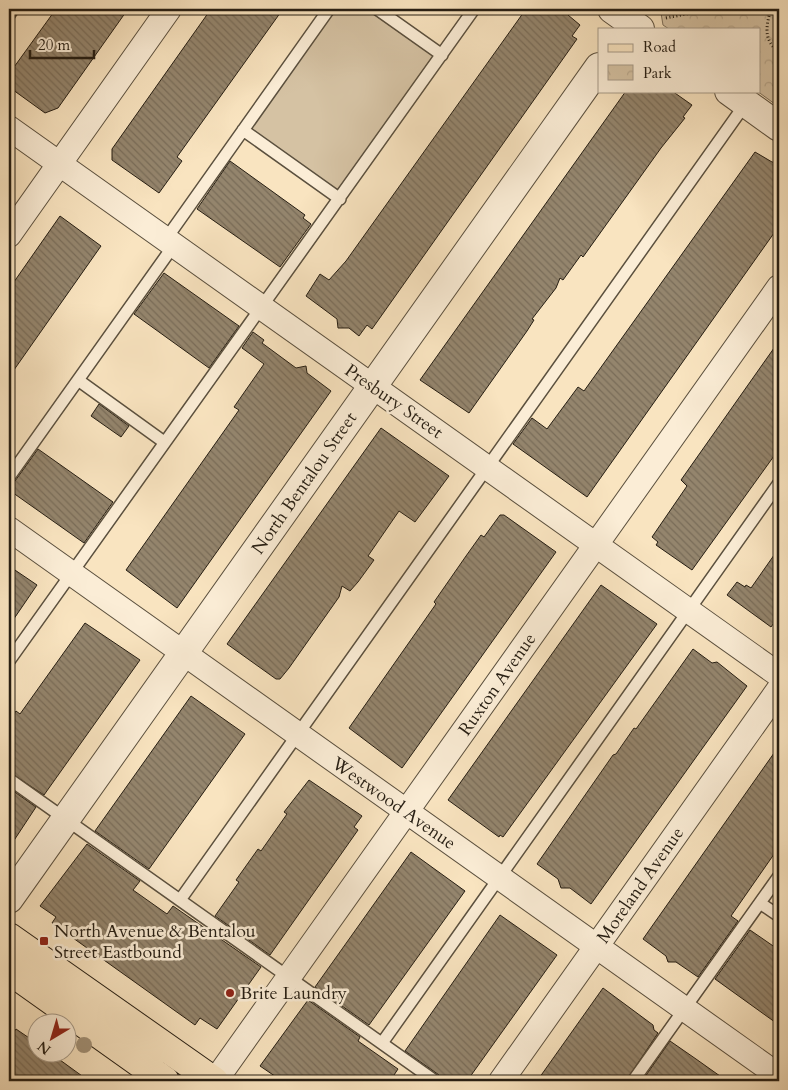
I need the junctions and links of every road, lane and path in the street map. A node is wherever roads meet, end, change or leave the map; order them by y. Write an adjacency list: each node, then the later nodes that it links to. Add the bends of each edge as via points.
1 (13, 9): 8 (lane)
2 (169, 9): 17 (street)
3 (329, 9): 16 (lane)
4 (377, 9): 11 (lane)
5 (474, 9): 11 (lane)
6 (711, 9): 9 (path)
7 (771, 9): 10 (path, via 767,39)
8 (9, 15)
9 (666, 18)
10 (779, 52)
11 (442, 55): 18 (lane)
12 (598, 68): 24 (street, North Bentalou Street)
13 (737, 97): 14 (street); 26 (lane)
14 (779, 127)
15 (9, 128): 17 (street, Presbury Street)
16 (243, 130): 18 (lane); 20 (lane)
17 (59, 164): 19 (street); 20 (street, Presbury Street)
18 (340, 199): 22 (lane)
19 (9, 235)
20 (170, 242): 22 (street, Presbury Street); 23 (lane)
21 (779, 286): 30 (street, Ruxton Avenue)
22 (261, 307): 24 (street, Presbury Street); 25 (lane)
23 (78, 380): 25 (lane); 27 (lane)
24 (372, 386): 26 (street, Presbury Street); 33 (street, North Bentalou Street)
25 (164, 442): 31 (lane)
26 (487, 468): 30 (street, Presbury Street); 37 (lane)
27 (9, 477)
28 (779, 484): 32 (lane)
29 (9, 529): 31 (street, Westwood Avenue)
30 (596, 545): 32 (street, Presbury Street); 39 (street, Ruxton Avenue)
31 (71, 573): 33 (street, Westwood Avenue); 34 (lane)
32 (689, 611): 35 (street, Presbury Street); 42 (lane)
33 (183, 653): 37 (street, Westwood Avenue); 40 (street, North Bentalou Street)
34 (9, 661)
35 (779, 675)
36 (779, 689): 48 (street, Moreland Avenue)
37 (298, 734): 39 (street, Westwood Avenue); 44 (lane)
38 (9, 779): 40 (lane)
39 (407, 812): 42 (street, Westwood Avenue); 50 (street, Ruxton Avenue)
40 (65, 819): 43 (street, North Bentalou Street); 44 (lane)
41 (779, 876): 45 (lane)
42 (499, 877): 48 (street, Westwood Avenue); 52 (lane)
43 (9, 899)
44 (180, 900): 50 (lane)
45 (760, 903): 46 (lane); 51 (lane)
46 (779, 916)
47 (9, 937): 53 (main road)
48 (596, 947): 51 (street, Westwood Avenue); 58 (street, Moreland Avenue)
49 (9, 970): 54 (main road)
50 (289, 978): 52 (lane); 56 (street, Ruxton Avenue)
51 (685, 1009): 55 (street, Westwood Avenue); 59 (lane)
52 (382, 1043): 57 (lane)
53 (163, 1046): 54 (street); 56 (main road)
54 (150, 1077)
55 (779, 1077): 60 (lane)
56 (214, 1081)
57 (435, 1081)
58 (501, 1081)
59 (633, 1081)
60 (777, 1081)

